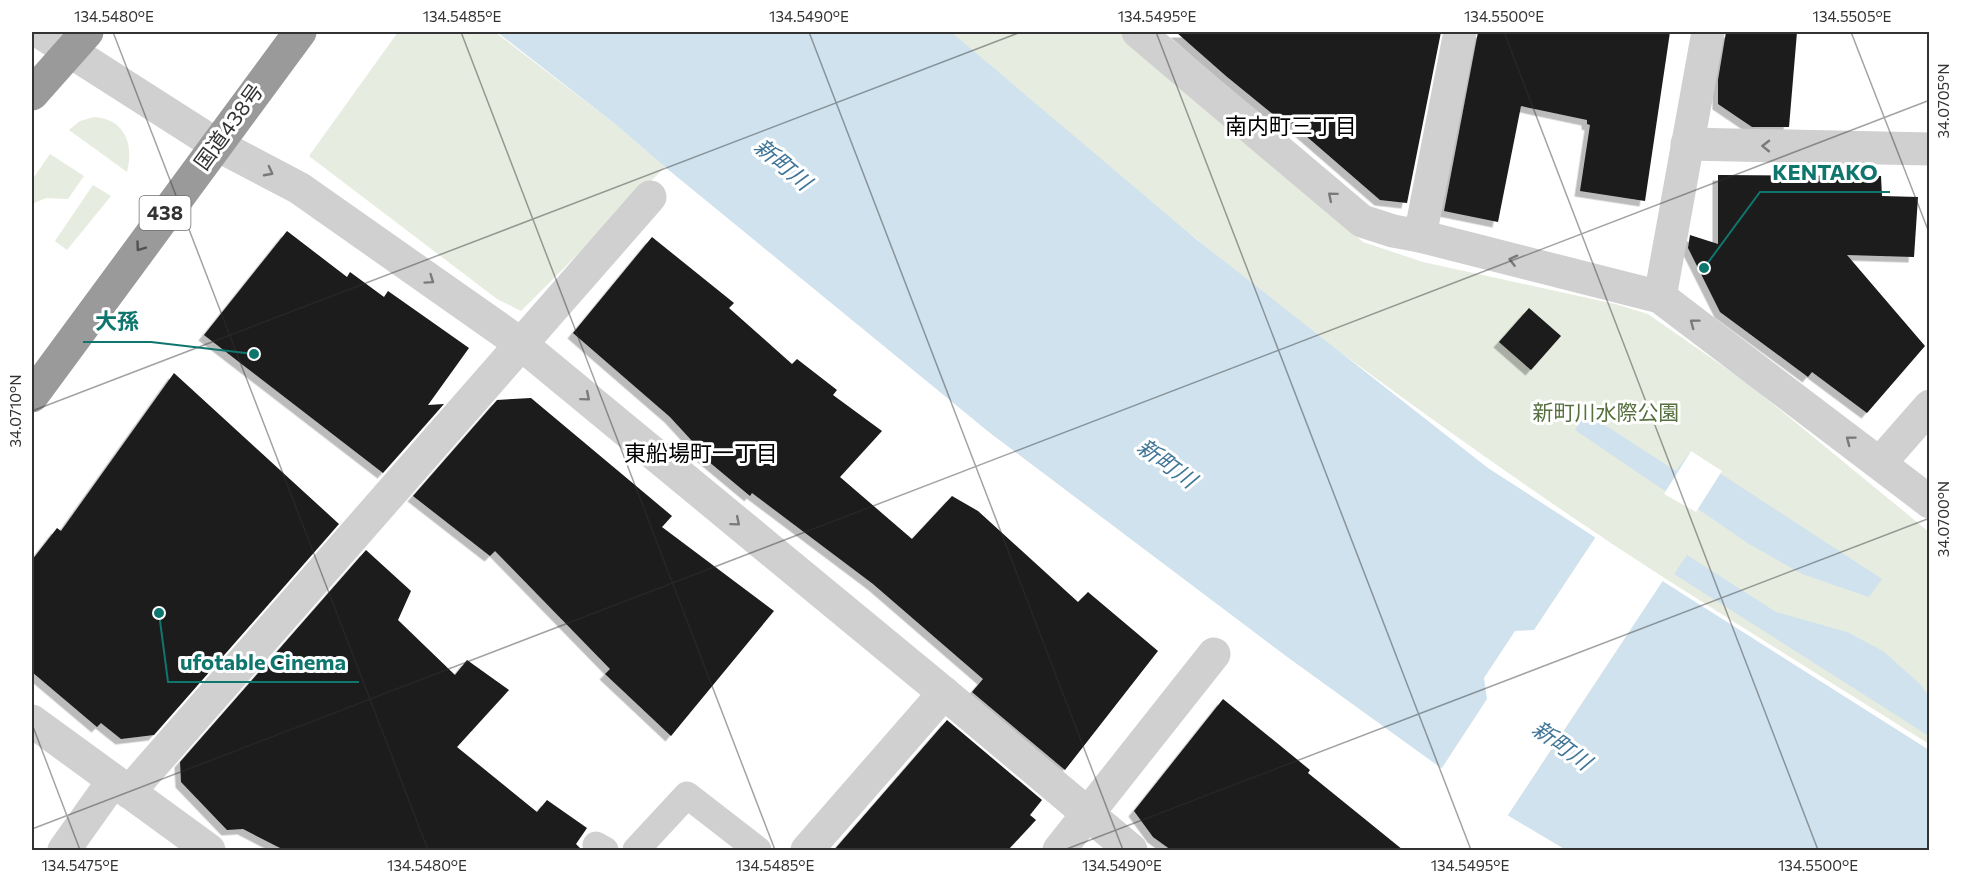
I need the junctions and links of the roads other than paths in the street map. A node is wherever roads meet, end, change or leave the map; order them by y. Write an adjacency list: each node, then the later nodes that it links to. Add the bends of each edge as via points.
1 (40, 32): 6 (street)
2 (300, 32): 9 (highway, 国道438号 / 438)
3 (1138, 32): 12 (street, one-way to 3, via 1362,221)
4 (1460, 32): 12 (street)
5 (1708, 32): 8 (street)
6 (78, 40): 7 (highway); 9 (street)
7 (32, 94)
8 (1688, 144): 10 (street, one-way to 8); 13 (street)
9 (217, 145): 14 (street, one-way to 14, via 299,188); 15 (highway, 国道438号 / 438, one-way to 15)
10 (1929, 149)
11 (650, 197): 14 (street)
12 (1420, 236): 13 (street, one-way to 12)
13 (1660, 297): 17 (street, one-way to 13)
14 (521, 344): 20 (street, one-way to 20); 22 (street)
15 (32, 396)
16 (1929, 406): 17 (street)
17 (1880, 463): 18 (street)
18 (1929, 502)
19 (1214, 654): 23 (street)
20 (944, 693): 23 (street); 28 (street)
21 (32, 721): 22 (street)
22 (121, 786): 24 (street); 25 (street)
23 (1088, 816): 29 (street); 30 (street)
24 (64, 850)
25 (209, 850)
26 (636, 850): 27 (lane, via 687,795)
27 (758, 850)
28 (807, 850)
29 (1059, 850)
30 (1131, 850)

